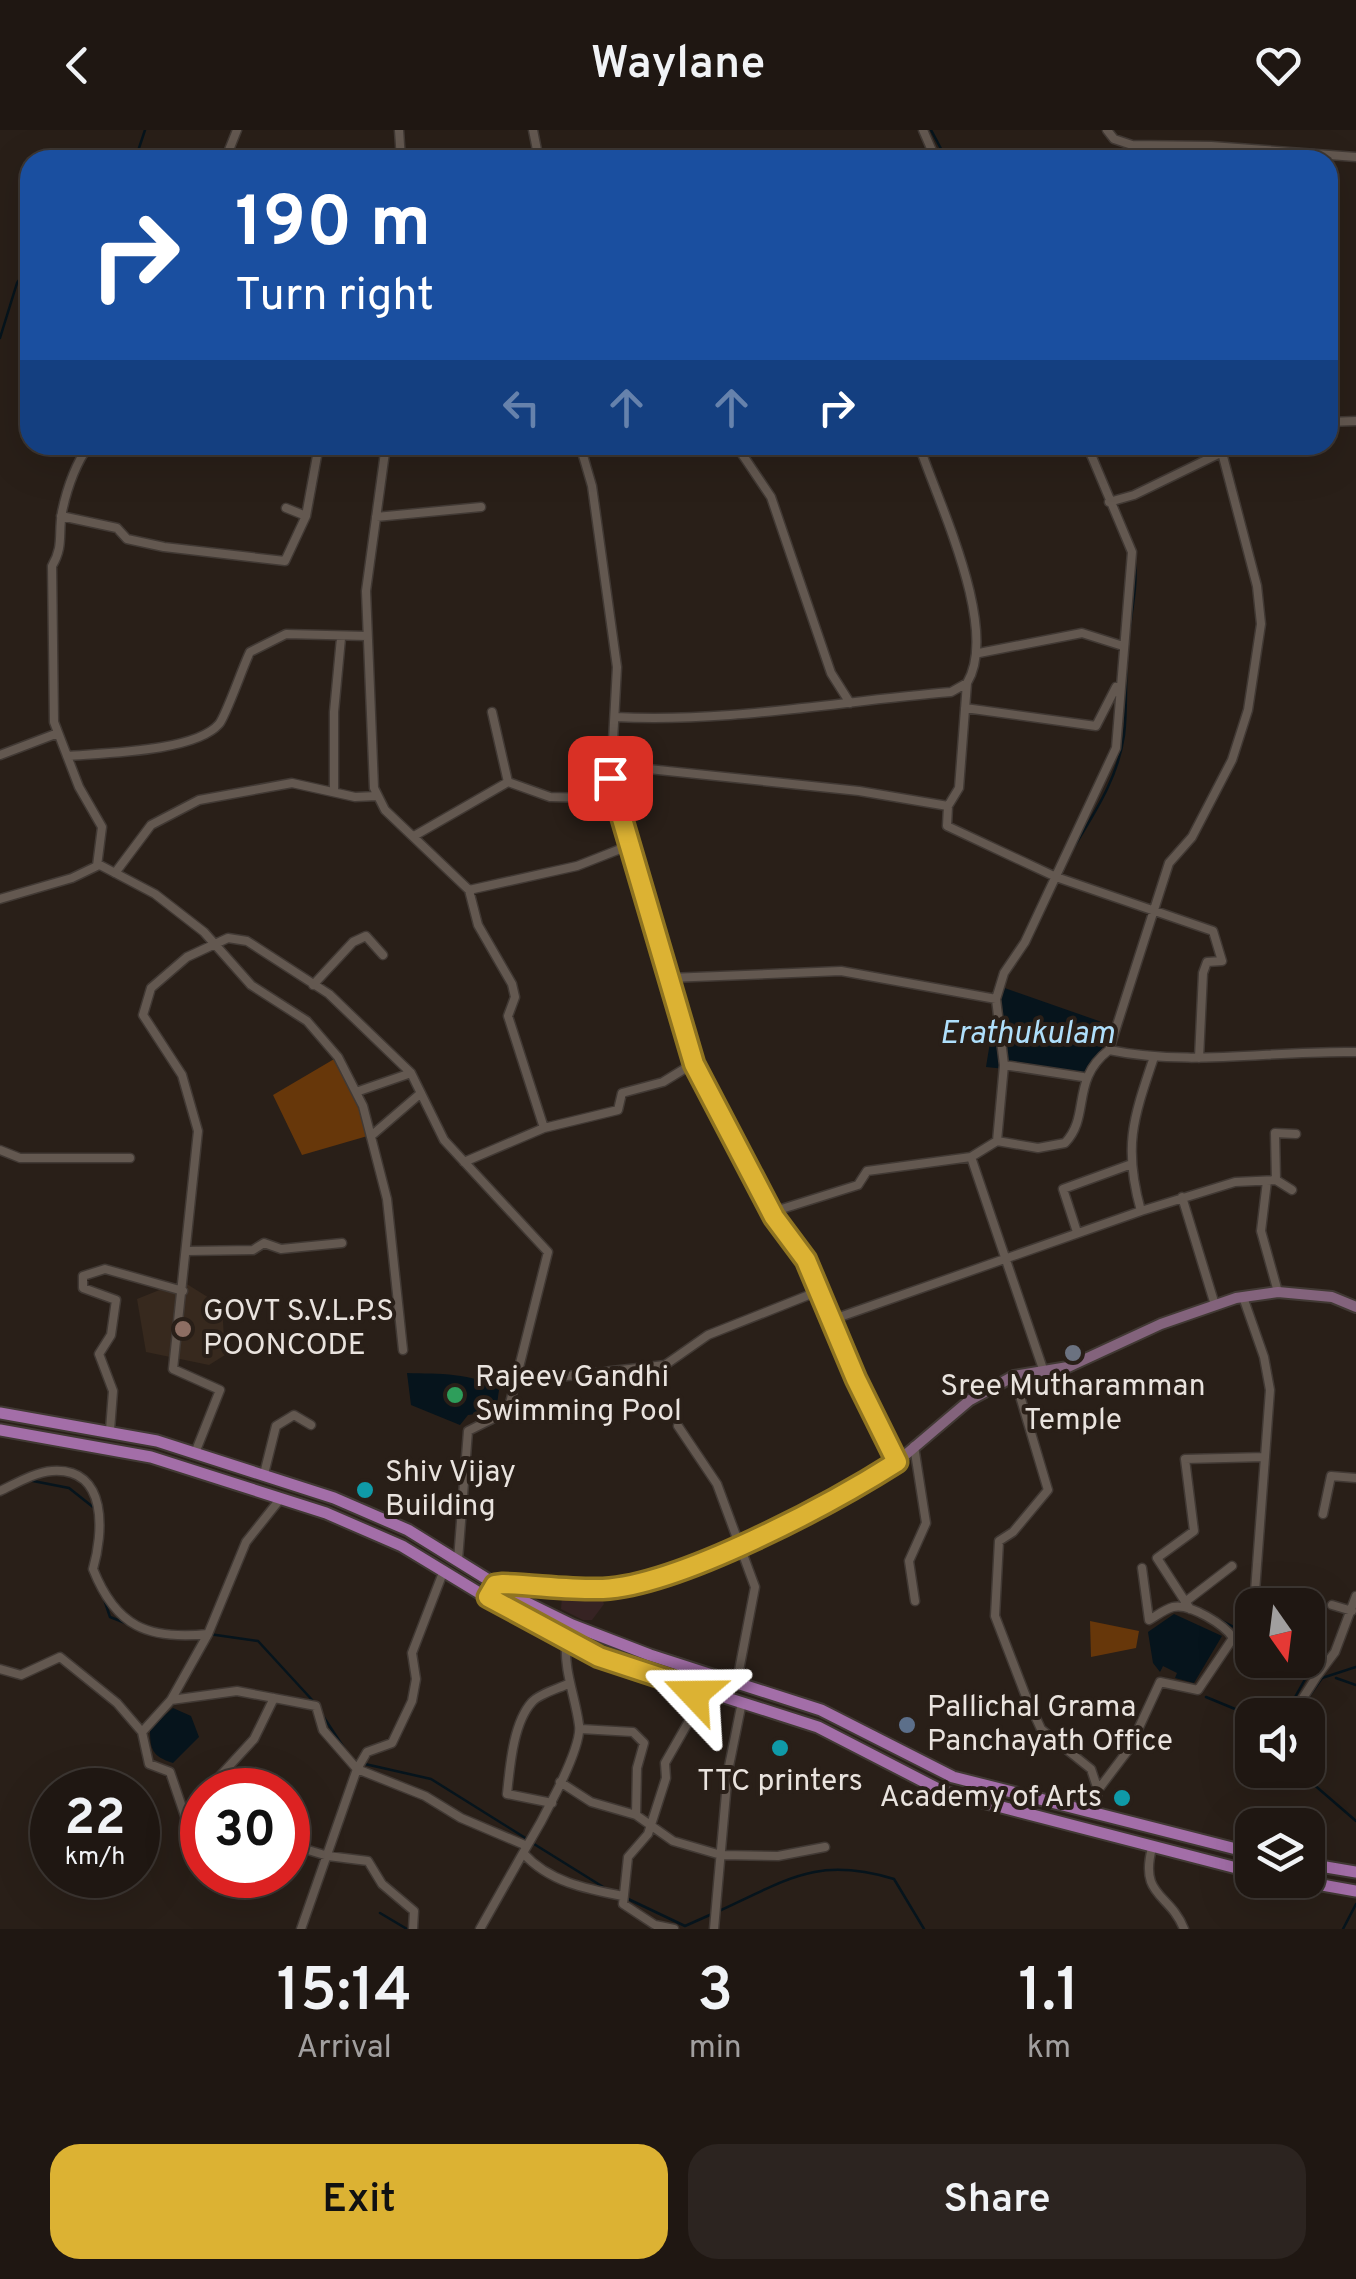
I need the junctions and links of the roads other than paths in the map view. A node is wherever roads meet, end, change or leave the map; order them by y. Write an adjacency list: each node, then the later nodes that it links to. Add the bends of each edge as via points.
1 (1108, 130): 2 (street, via 1120,142)
2 (1140, 145): 3 (street); 4 (street)
3 (1141, 150)
4 (1230, 150)
5 (82, 455): 17 (street)
6 (317, 455): 18 (street)
7 (385, 455): 19 (street)
8 (583, 455): 29 (street, via 617,667)
9 (743, 455): 26 (street, via 771,497 831,673)
10 (922, 455): 23 (street, via 970,592)
11 (1091, 455): 14 (street)
12 (1208, 455): 14 (street, via 1167,480)
13 (1223, 455): 46 (street, via 1257,586 1260,636 1232,760 1192,837 1169,863)
14 (1109, 502): 22 (street, via 1132,552)
15 (481, 507): 19 (street)
16 (286, 508): 18 (street)
17 (61, 516): 18 (street, via 164,547 285,561); 30 (street, via 63,548 52,566)
18 (306, 516)
19 (376, 517): 20 (street)
20 (366, 636): 21 (street); 36 (street)
21 (342, 638): 32 (street, via 286,634 250,652 220,724 193,738); 35 (street)
22 (1123, 646): 23 (street, via 1082,633); 25 (street)
23 (979, 653): 24 (street)
24 (967, 683): 26 (street, via 951,692); 27 (street)
25 (1118, 683): 27 (street, via 1096,726); 43 (street, via 1116,748)
26 (850, 703): 29 (street, via 668,720)
27 (966, 708): 38 (street, via 959,788)
28 (492, 712): 34 (street)
29 (615, 717): 33 (street)
30 (58, 733): 31 (street); 32 (street)
31 (0, 755)
32 (67, 756): 41 (street, via 102,827)
33 (610, 765): 37 (street); 38 (street)
34 (508, 782): 37 (street, via 550,797); 39 (street)
35 (334, 792): 36 (street); 42 (street, via 292,782 200,800 151,824)
36 (377, 796): 39 (street)
37 (620, 805): 40 (street)
38 (948, 806): 43 (street, via 947,826)
39 (414, 836): 44 (street)
40 (628, 846): 44 (street, via 577,866); 49 (street)
41 (98, 864): 42 (street); 45 (street)
42 (115, 873): 47 (street, via 156,894)
43 (1056, 877): 46 (street); 51 (street)
44 (469, 890): 62 (street, via 478,924 512,984 508,1016)
45 (0, 898)
46 (1152, 908): 52 (street); 55 (street, via 1213,931 1222,961 1207,962 1202,973)
47 (212, 943): 50 (street, via 248,941); 60 (street, via 251,985 307,1022 338,1057); 78 (street, via 151,988 143,1015 182,1076 198,1131)
48 (384, 955): 50 (street, via 366,936 352,942)
49 (669, 978): 51 (street, via 840,971); 56 (street)
50 (314, 985): 58 (street)
51 (996, 1000): 57 (street)
52 (1110, 1050): 54 (street); 59 (street)
53 (1356, 1052): 55 (street)
54 (1154, 1057): 55 (street); 70 (street)
55 (1199, 1058)
56 (694, 1064): 62 (street, via 663,1082 622,1093 618,1110); 75 (street)
57 (1004, 1065): 59 (street); 65 (street)
58 (411, 1073): 60 (street); 61 (street)
59 (1084, 1077): 65 (street, via 1065,1143 1038,1148)
60 (356, 1092): 64 (street)
61 (421, 1093): 64 (street); 69 (street, via 444,1140)
62 (544, 1128): 69 (street)
63 (1296, 1134): 71 (street, via 1276,1133)
64 (371, 1136): 87 (street, via 388,1199)
65 (998, 1141): 67 (street)
66 (0, 1150): 68 (street, via 20,1158)
67 (971, 1156): 75 (street, via 867,1172 858,1185); 79 (street)
68 (130, 1158)
69 (464, 1162): 90 (street, via 548,1252)
70 (1129, 1165): 74 (street); 76 (street, via 1063,1189)
71 (1272, 1181): 72 (street); 73 (street, via 1234,1182); 82 (street, via 1261,1230)
72 (1292, 1190)
73 (1182, 1197): 74 (street); 84 (street)
74 (1141, 1211): 76 (street)
75 (772, 1212): 80 (street)
76 (1078, 1232): 79 (street)
77 (342, 1243): 78 (street)
78 (187, 1251): 81 (street)
79 (1004, 1256): 86 (street); 88 (street)
80 (819, 1290): 86 (street); 90 (street, via 708,1335 664,1365)
81 (183, 1292): 95 (street, via 104,1268 82,1276 83,1288 116,1300 111,1335 99,1354 113,1392); 97 (street, via 173,1369 220,1390)
82 (1278, 1292): 83 (main road); 85 (main road, via 1332,1297)
83 (1243, 1297): 84 (main road); 98 (street, via 1270,1390)
84 (1215, 1305): 88 (main road, via 1068,1367)
85 (1356, 1307)
86 (831, 1320): 99 (street)
87 (403, 1350)
88 (1043, 1370): 89 (main road)
89 (1014, 1376): 96 (main road, via 970,1400); 134 (street, via 1048,1490 999,1541 995,1616 1041,1729 1090,1769)
90 (514, 1382): 106 (street, via 508,1410 468,1430)
91 (0, 1412): 95 (main road)
92 (311, 1425): 100 (street, via 300,1415 276,1426)
93 (678, 1426): 105 (street, via 717,1484)
94 (0, 1430): 103 (main road, via 151,1457)
95 (110, 1430): 97 (main road)
96 (914, 1446): 99 (main road); 114 (street, via 926,1523 909,1561)
97 (195, 1453): 100 (main road)
98 (1265, 1457): 111 (street); 116 (street, via 1186,1459 1194,1531 1157,1556)
99 (897, 1462): 105 (main road)
100 (264, 1474): 106 (main road, via 408,1530)
101 (1356, 1478): 104 (street, via 1331,1476)
102 (0, 1491): 118 (street, via 53,1471 79,1477 93,1490 100,1513 93,1569 116,1613 164,1637)
103 (282, 1498): 109 (main road); 118 (street, via 246,1542)
104 (1323, 1514)
105 (741, 1544): 110 (main road, via 656,1578 604,1589); 123 (street, via 755,1586)
106 (458, 1560): 110 (main road)
107 (1232, 1566): 116 (street)
108 (1142, 1568): 116 (street, via 1152,1614)
109 (444, 1570): 113 (main road); 131 (street, via 412,1653 412,1701 392,1743 367,1752)
110 (495, 1585): 113 (main road); 123 (main road, via 606,1640)
111 (1255, 1588)
112 (1356, 1596): 117 (street)
113 (488, 1597): 120 (main road)
114 (915, 1601)
115 (1332, 1604): 117 (street)
116 (1187, 1606): 119 (street)
117 (1352, 1611): 121 (street)
118 (208, 1634): 127 (street)
119 (1233, 1638): 134 (street, via 1203,1688 1160,1682 1129,1748)
120 (566, 1642): 124 (street); 125 (main road)
121 (1325, 1665)
122 (0, 1669): 130 (street, via 21,1675 60,1657)
123 (737, 1682): 137 (main road, via 838,1717 953,1776)
124 (568, 1684): 129 (street); 135 (street, via 533,1700 520,1722 509,1775 507,1794)
125 (693, 1688): 128 (main road); 139 (street, via 689,1721 665,1763)
126 (274, 1698): 127 (street, via 237,1691); 131 (street, via 316,1706 323,1730); 132 (street, via 254,1739)
127 (171, 1700): 130 (street)
128 (742, 1702): 141 (main road, via 818,1727 977,1804); 145 (street)
129 (580, 1730): 133 (street); 138 (street, via 633,1732 644,1744)
130 (142, 1732): 136 (street, via 149,1764 170,1772)
131 (359, 1766): 142 (street); 146 (street)
132 (227, 1768)
133 (560, 1782): 135 (street); 138 (street, via 591,1802)
134 (1098, 1790): 137 (street)
135 (552, 1802): 142 (street)
136 (180, 1807)
137 (1095, 1814): 143 (main road)
138 (636, 1815): 139 (street)
139 (650, 1825): 145 (street, via 673,1841); 152 (street, via 628,1857)
140 (825, 1848): 145 (street)
141 (1152, 1848): 148 (main road); 158 (street, via 1146,1871)
142 (525, 1849): 152 (street, via 537,1869); 155 (street)
143 (1235, 1850)
144 (310, 1851): 146 (street)
145 (721, 1855): 157 (street)
146 (328, 1856): 153 (street); 154 (street, via 368,1861 382,1884 414,1911)
147 (1325, 1867): 149 (main road)
148 (1235, 1868)
149 (1356, 1872)
150 (1325, 1886): 151 (main road)
151 (1356, 1891)
152 (623, 1896): 156 (street, via 623,1904 656,1926)
153 (301, 1929)
154 (414, 1929)
155 (480, 1929)
156 (674, 1929)
157 (714, 1929)
158 (1184, 1929)

